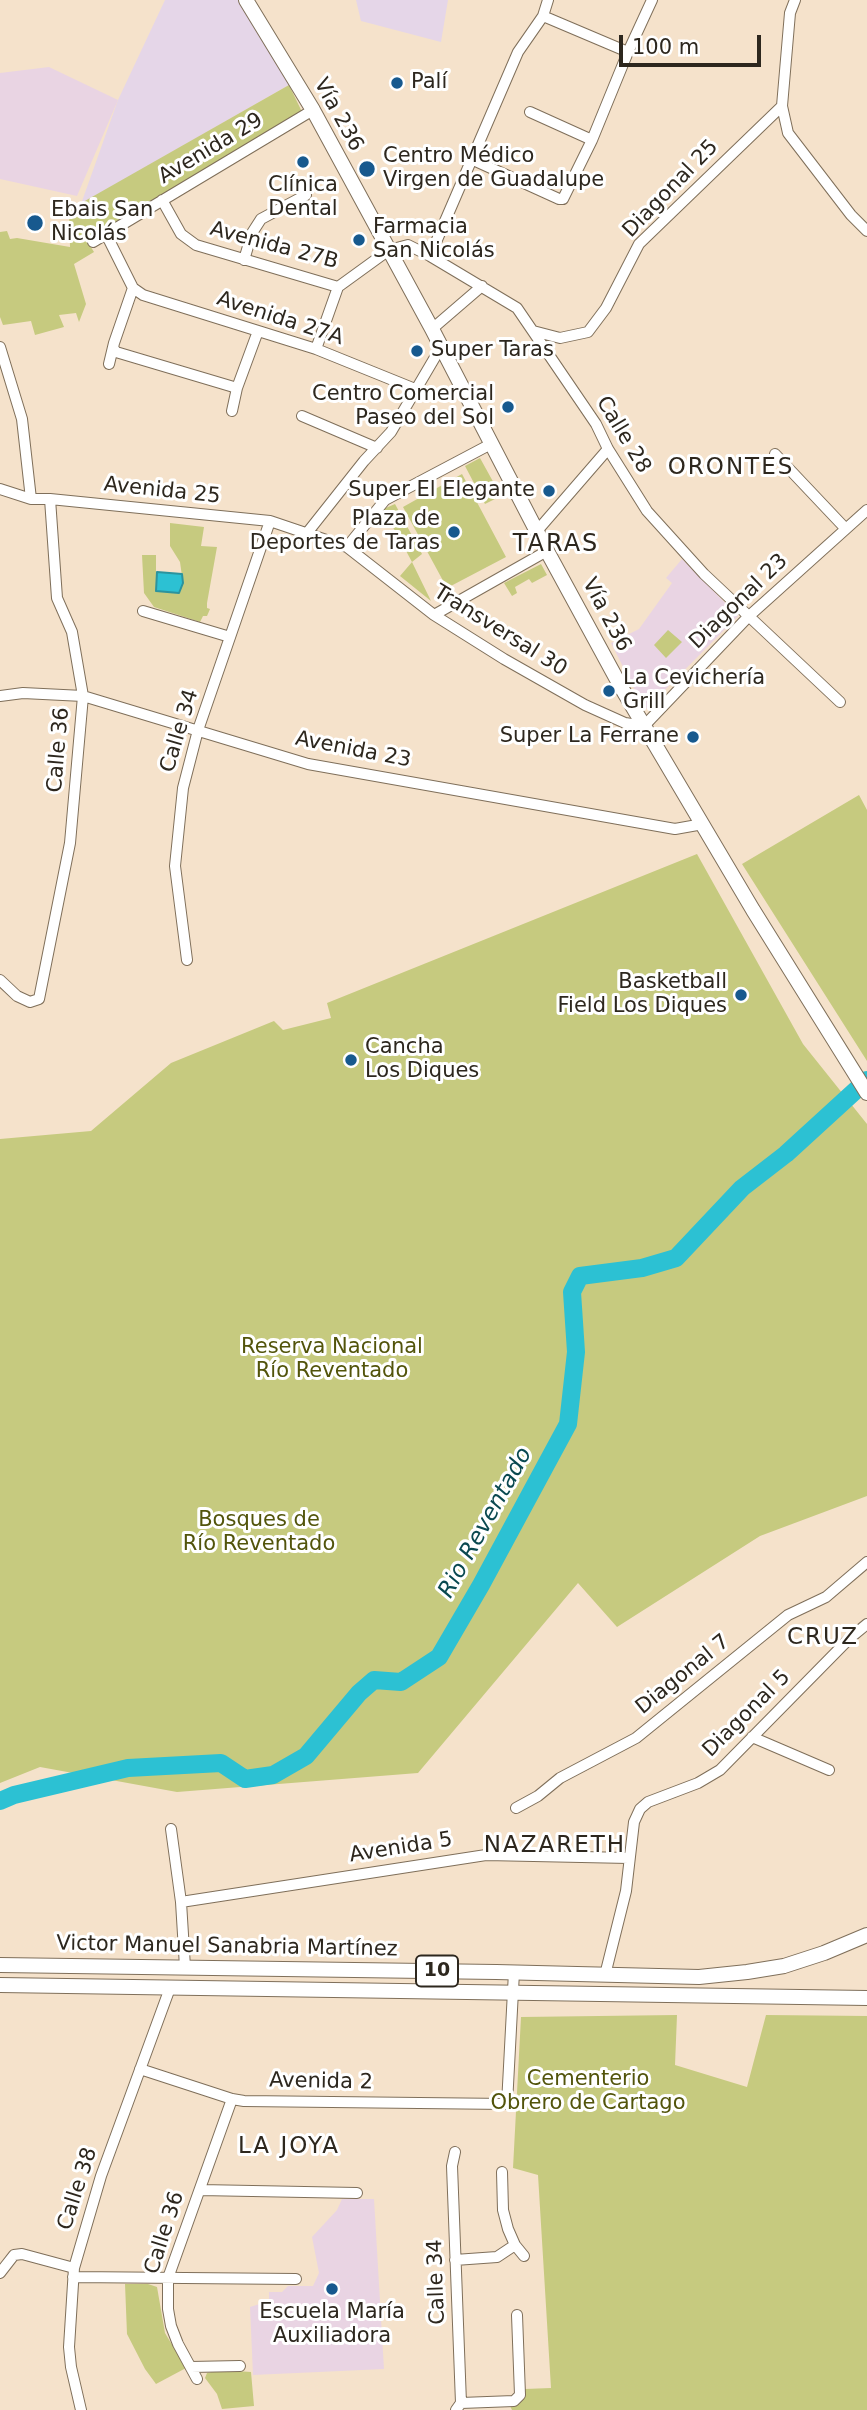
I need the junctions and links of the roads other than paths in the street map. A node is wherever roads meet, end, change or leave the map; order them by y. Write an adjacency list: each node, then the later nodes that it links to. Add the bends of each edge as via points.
1 (246, 0): 8 (main road, Vía 236)
2 (548, 0): 5 (street)
3 (652, 0): 6 (street)
4 (794, 0): 7 (street)
5 (543, 16): 6 (street); 11 (street, via 518,52)
6 (628, 52): 10 (street)
7 (782, 106): 14 (street, via 788,134); 25 (street, Diagonal 25, via 639,244 606,308 587,332 560,338)
8 (313, 110): 13 (street, Avenida 29); 17 (main road, Vía 236)
9 (530, 112): 10 (street)
10 (592, 140): 11 (street, via 563,199)
11 (471, 159): 18 (street)
12 (306, 195): 19 (street, via 261,219)
13 (162, 200): 15 (street, Avenida 29); 19 (street, Avenida 27B, via 181,234 196,245)
14 (867, 231)
15 (106, 234): 16 (street, Avenida 29); 22 (street)
16 (93, 242)
17 (388, 250): 18 (street, Calle 28, via 408,246); 21 (street, Avenida 27B); 23 (main road, Vía 236)
18 (430, 256): 20 (street, Calle 28)
19 (244, 260): 21 (street, Avenida 27B)
20 (482, 286): 23 (street); 25 (street, Calle 28, via 517,308)
21 (338, 287): 29 (street)
22 (133, 288): 24 (street, Avenida 27A); 28 (street)
23 (432, 329): 27 (main road, Vía 236)
24 (258, 331): 29 (street, Avenida 27A); 31 (street)
25 (533, 331): 37 (street, Calle 28)
26 (0, 347): 40 (street, via 22,419)
27 (441, 347): 32 (street); 35 (main road, Vía 236)
28 (114, 349): 30 (street); 31 (street)
29 (316, 349): 32 (street, Avenida 27A)
30 (109, 364)
31 (237, 388): 33 (street)
32 (415, 389): 36 (street)
33 (232, 411)
34 (302, 416): 36 (street)
35 (491, 444): 45 (main road, Vía 236); 47 (street, via 385,500)
36 (377, 447): 46 (street)
37 (608, 449): 45 (street); 51 (street, Calle 28, via 647,511)
38 (775, 454): 44 (street)
39 (0, 489): 40 (street, Avenida 25)
40 (31, 499): 41 (street, Avenida 25)
41 (50, 499): 43 (street, Avenida 25); 54 (street, Calle 36, via 57,598 72,632)
42 (867, 510): 44 (street, Diagonal 23)
43 (270, 522): 46 (street, Avenida 25); 52 (street, Calle 34)
44 (845, 528): 51 (street, Diagonal 23)
45 (537, 531): 48 (main road, Vía 236)
46 (307, 533): 47 (street, Avenida 25)
47 (347, 547): 50 (street, Transversal 30)
48 (547, 551): 50 (street); 56 (main road, Vía 236)
49 (143, 611): 52 (street)
50 (434, 615): 56 (street, Transversal 30, via 585,705 625,723)
51 (748, 617): 55 (street, Calle 28); 56 (street, Diagonal 23)
52 (230, 638): 57 (street, Calle 34)
53 (0, 696): 54 (street, Avenida 23)
54 (83, 696): 57 (street, Avenida 23); 60 (street, Calle 36, via 70,843 39,999 30,1003)
55 (840, 702)
56 (644, 726): 58 (main road, Vía 236)
57 (198, 730): 58 (street, Avenida 23, via 308,764 675,829); 59 (street, Calle 34, via 183,788 175,866)
58 (703, 824): 61 (main road, Vía 236)
59 (187, 960)
60 (0, 980)
61 (867, 1093)
62 (867, 1562): 66 (street, Diagonal 7, via 826,1597 788,1615 636,1738 560,1778)
63 (867, 1624): 64 (street, Diagonal 5)
64 (752, 1737): 65 (street); 68 (street, Diagonal 5, via 711,1777 640,1809)
65 (828, 1770)
66 (516, 1808)
67 (171, 1829): 69 (street)
68 (629, 1858): 69 (street, Avenida 5, via 486,1854); 76 (street, via 626,1891)
69 (181, 1902): 73 (street)
70 (867, 1935): 76 (main road, Victor Manuel Sanabria Martínez / 10, via 784,1966 747,1972 699,1977)
71 (0, 1965): 72 (main road, Victor Manuel Sanabria Martínez / 10)
72 (59, 1965): 73 (main road, Victor Manuel Sanabria Martínez / 10); 77 (main road, via 48,1975)
73 (185, 1968): 74 (main road, Victor Manuel Sanabria Martínez / 10)
74 (496, 1972): 75 (main road, Victor Manuel Sanabria Martínez / 10); 80 (main road, via 499,1983)
75 (514, 1972): 76 (main road, Victor Manuel Sanabria Martínez / 10); 81 (street)
76 (605, 1975)
77 (0, 1977)
78 (0, 1985): 79 (main road, Victor Manuel Sanabria Martínez / 10)
79 (170, 1987): 80 (main road, Victor Manuel Sanabria Martínez / 10); 83 (street, Calle 38)
80 (495, 1993): 81 (main road, Victor Manuel Sanabria Martínez / 10)
81 (513, 1993): 82 (main road, Victor Manuel Sanabria Martínez / 10); 84 (street, Avenida 2, via 507,2104)
82 (867, 1998)
83 (141, 2069): 84 (street, Avenida 2); 92 (street, Calle 38, via 101,2176)
84 (232, 2099): 87 (street, Calle 36)
85 (455, 2152): 91 (street, Calle 34)
86 (502, 2172): 89 (street, via 503,2210)
87 (200, 2190): 88 (street); 94 (street, Calle 36)
88 (357, 2193)
89 (515, 2245): 90 (street); 91 (street, via 497,2257)
90 (524, 2256)
91 (456, 2260): 100 (street, Calle 34)
92 (73, 2272): 93 (street, via 22,2254 14,2255); 94 (street); 101 (street, Calle 38, via 69,2347)
93 (0, 2273)
94 (169, 2278): 95 (street); 98 (street, Calle 36, via 171,2326)
95 (296, 2279)
96 (517, 2315): 100 (street, via 518,2399)
97 (240, 2366): 98 (street)
98 (191, 2367): 99 (street, Calle 36)
99 (197, 2379)
100 (458, 2407)
101 (81, 2410)

